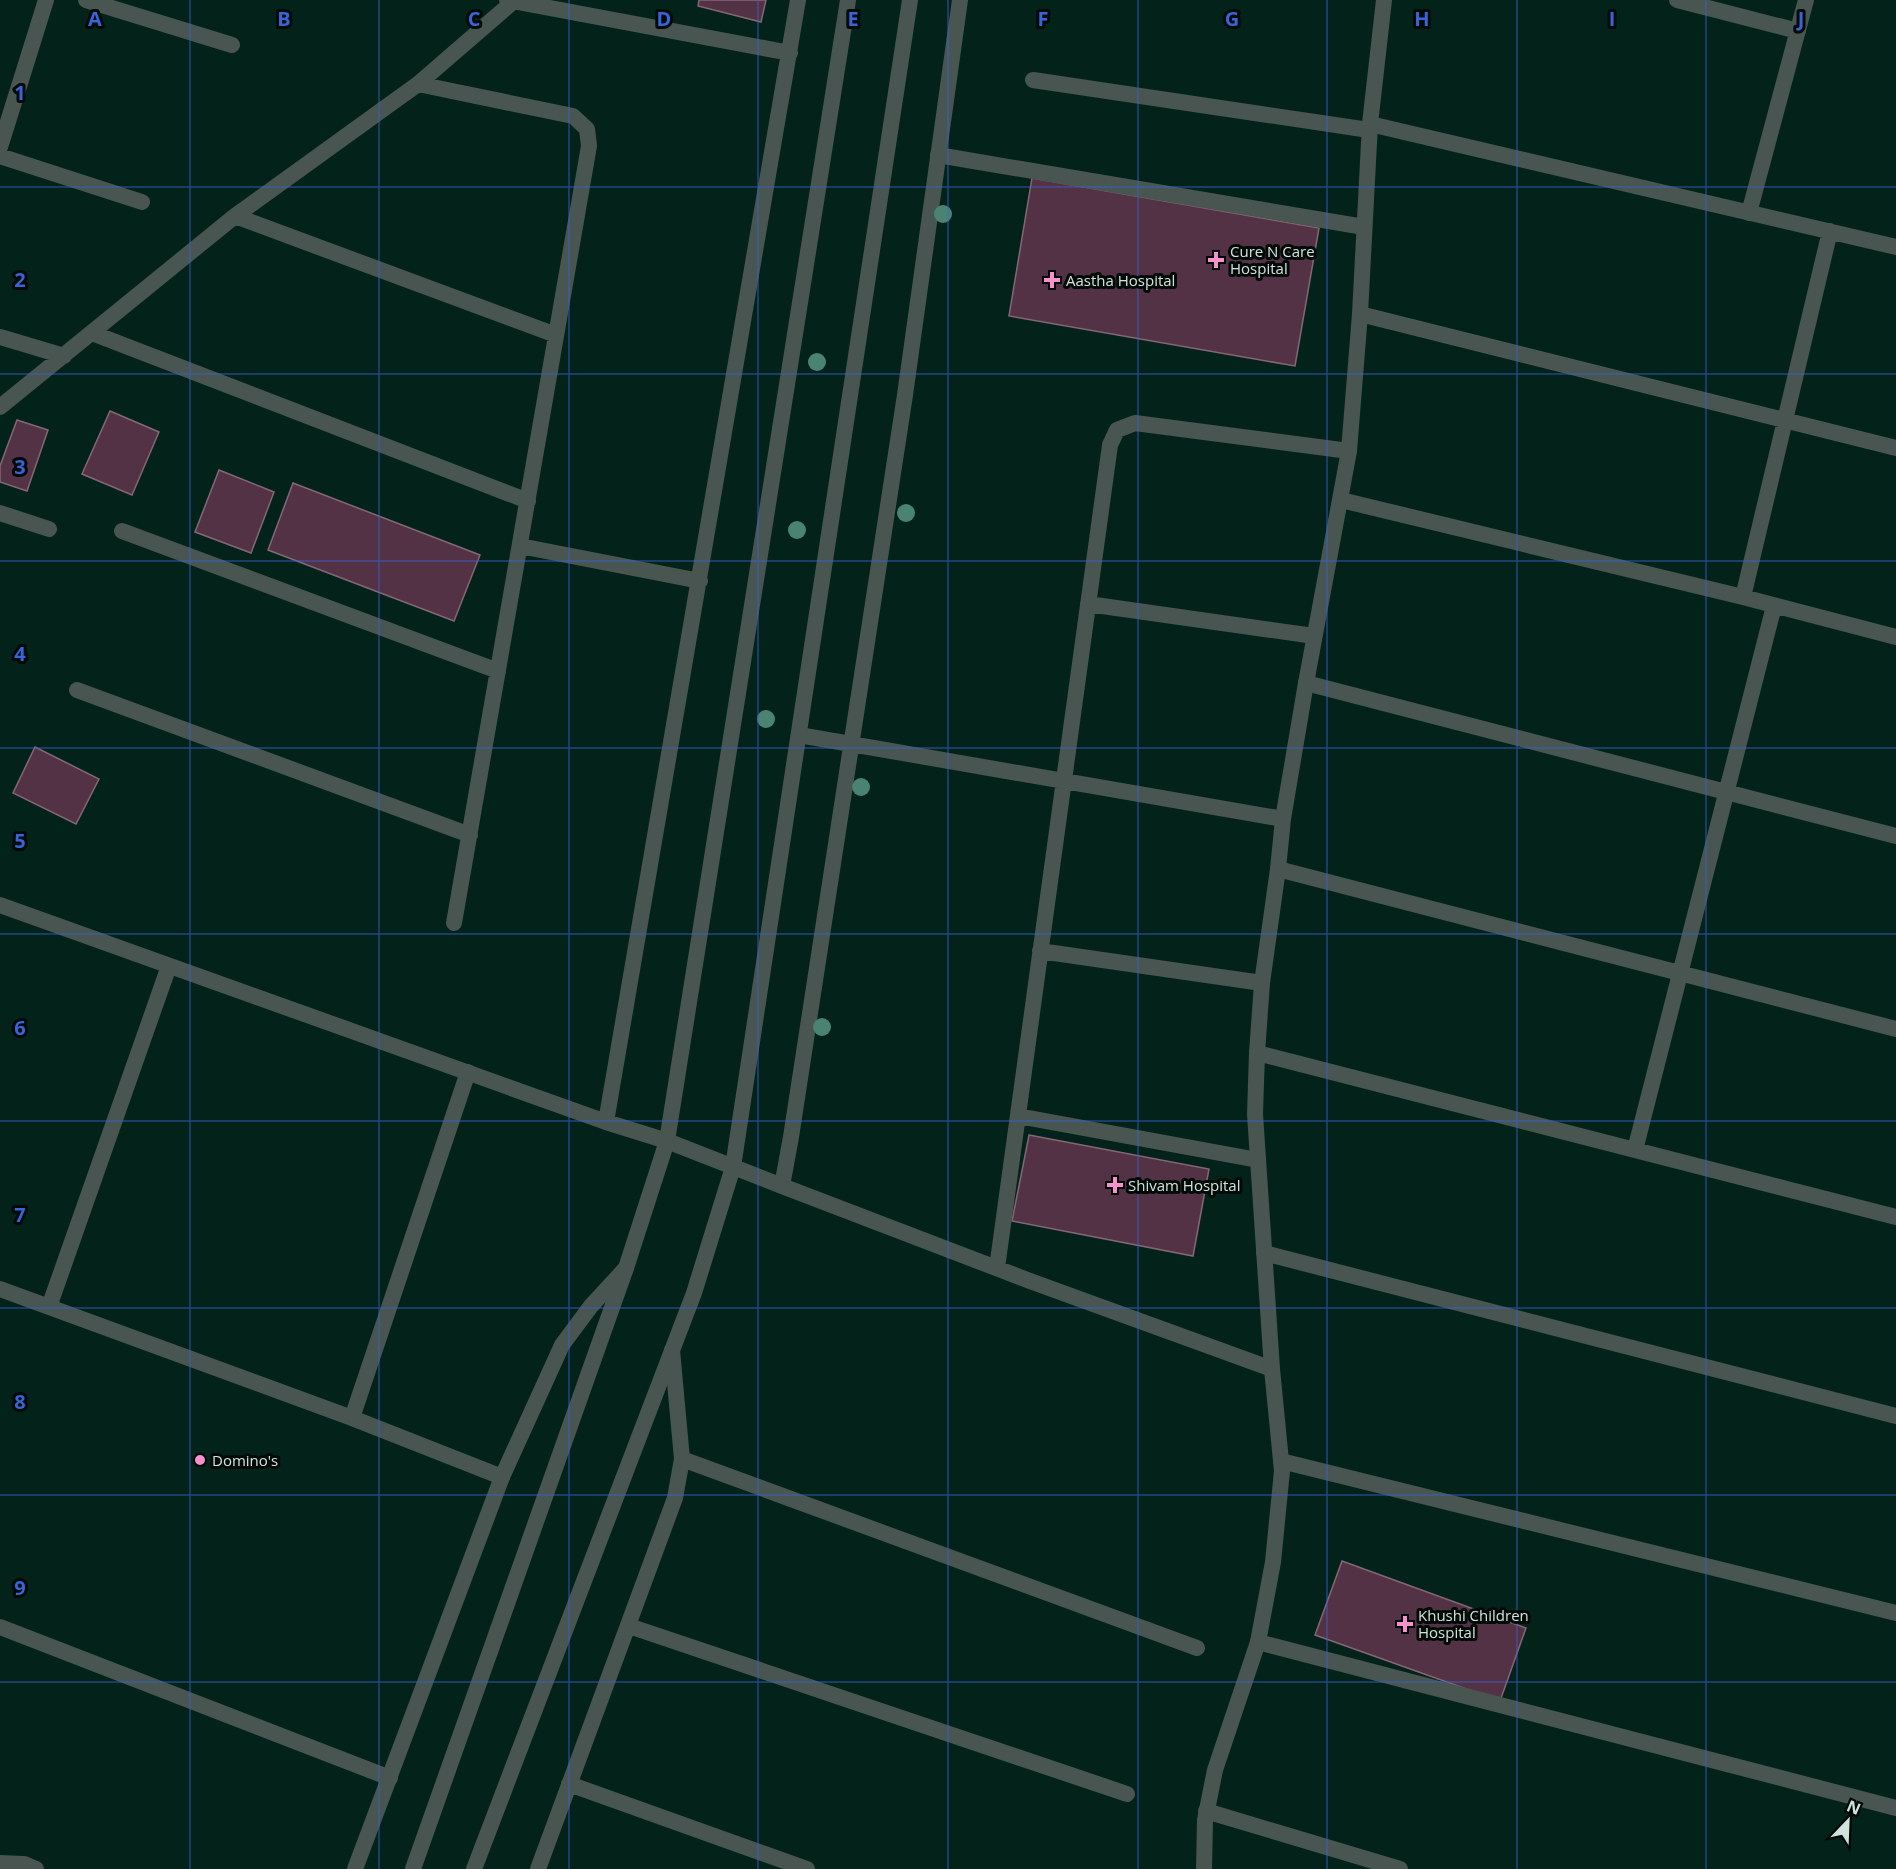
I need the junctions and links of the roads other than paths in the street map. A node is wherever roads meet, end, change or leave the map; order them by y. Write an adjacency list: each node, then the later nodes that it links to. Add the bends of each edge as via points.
1 (46, 0): 17 (street)
2 (86, 0): 12 (street)
3 (512, 0): 13 (street); 15 (street)
4 (798, 0): 13 (street)
5 (848, 0): 69 (street)
6 (910, 0): 50 (street)
7 (960, 0): 18 (street)
8 (1384, 0): 16 (street)
9 (1677, 0): 11 (street)
10 (1806, 0): 11 (street)
11 (1798, 30): 21 (street)
12 (232, 45)
13 (790, 53): 41 (street)
14 (1033, 80): 16 (street)
15 (418, 84): 22 (street); 28 (street, via 573,116 587,129 589,146)
16 (1369, 127): 21 (street); 23 (street)
17 (0, 147)
18 (938, 155): 23 (street); 51 (street)
19 (0, 156): 20 (street)
20 (142, 202)
21 (1749, 213): 24 (street)
22 (235, 216): 27 (street); 28 (street)
23 (1364, 227): 26 (street)
24 (1830, 231): 25 (street); 32 (street)
25 (1896, 246)
26 (1360, 314): 32 (street); 34 (street)
27 (92, 333): 30 (street); 36 (street)
28 (556, 335): 36 (street)
29 (0, 337): 30 (street)
30 (64, 356): 31 (street)
31 (0, 407)
32 (1786, 421): 33 (street); 42 (street)
33 (1896, 448)
34 (1349, 451): 35 (street); 43 (street, via 1135,423 1117,430 1110,446)
35 (1341, 500): 42 (street); 45 (street)
36 (528, 501): 40 (street)
37 (0, 513): 38 (street)
38 (49, 529)
39 (122, 531): 47 (street)
40 (520, 546): 41 (street); 47 (street)
41 (700, 581): 68 (street)
42 (1743, 597): 44 (street)
43 (1088, 604): 45 (street); 52 (street)
44 (1774, 606): 46 (street); 53 (street)
45 (1314, 636): 48 (street)
46 (1896, 637)
47 (498, 671): 55 (street)
48 (1306, 683): 53 (street); 54 (street)
49 (77, 690): 55 (street)
50 (799, 735): 51 (street); 72 (street)
51 (852, 744): 52 (street); 73 (street)
52 (1063, 782): 54 (street); 60 (street)
53 (1726, 792): 56 (street); 62 (street)
54 (1283, 819): 57 (street)
55 (470, 835): 59 (street)
56 (1896, 836)
57 (1278, 869): 62 (street); 63 (street)
58 (0, 905): 61 (street)
59 (454, 923)
60 (1040, 951): 63 (street); 67 (street)
61 (169, 966): 66 (street); 79 (street)
62 (1681, 973): 64 (street); 70 (street)
63 (1262, 983): 65 (street)
64 (1896, 1029)
65 (1257, 1053): 70 (street); 71 (street)
66 (468, 1072): 68 (street); 83 (street)
67 (1018, 1116): 71 (street); 77 (street)
68 (606, 1122): 69 (street)
69 (667, 1141): 72 (street); 76 (street)
70 (1635, 1150): 74 (street)
71 (1258, 1160): 75 (street)
72 (733, 1167): 73 (street); 80 (street)
73 (782, 1186): 77 (street)
74 (1896, 1216)
75 (1264, 1253): 81 (street); 82 (street)
76 (626, 1268): 86 (street, via 562,1345); 100 (street)
77 (997, 1268): 81 (street)
78 (0, 1289): 79 (street)
79 (49, 1307): 83 (street)
80 (672, 1350): 84 (street); 101 (street)
81 (1272, 1369): 85 (street)
82 (1896, 1416)
83 (352, 1418): 86 (street)
84 (681, 1459): 88 (street, via 675,1498); 91 (street)
85 (1281, 1461): 87 (street); 90 (street, via 1273,1562)
86 (502, 1477): 92 (street)
87 (1896, 1613)
88 (628, 1626): 93 (street); 94 (street)
89 (0, 1627): 92 (street)
90 (1258, 1642): 95 (street); 96 (street, via 1215,1770)
91 (1197, 1648)
92 (390, 1778): 99 (street)
93 (569, 1784): 102 (street); 103 (street)
94 (1127, 1794)
95 (1896, 1808)
96 (1206, 1811): 104 (street); 105 (street)
97 (0, 1863): 98 (street)
98 (36, 1869)
99 (355, 1869)
100 (413, 1869)
101 (474, 1869)
102 (537, 1869)
103 (807, 1869)
104 (1204, 1869)
105 (1400, 1869)

